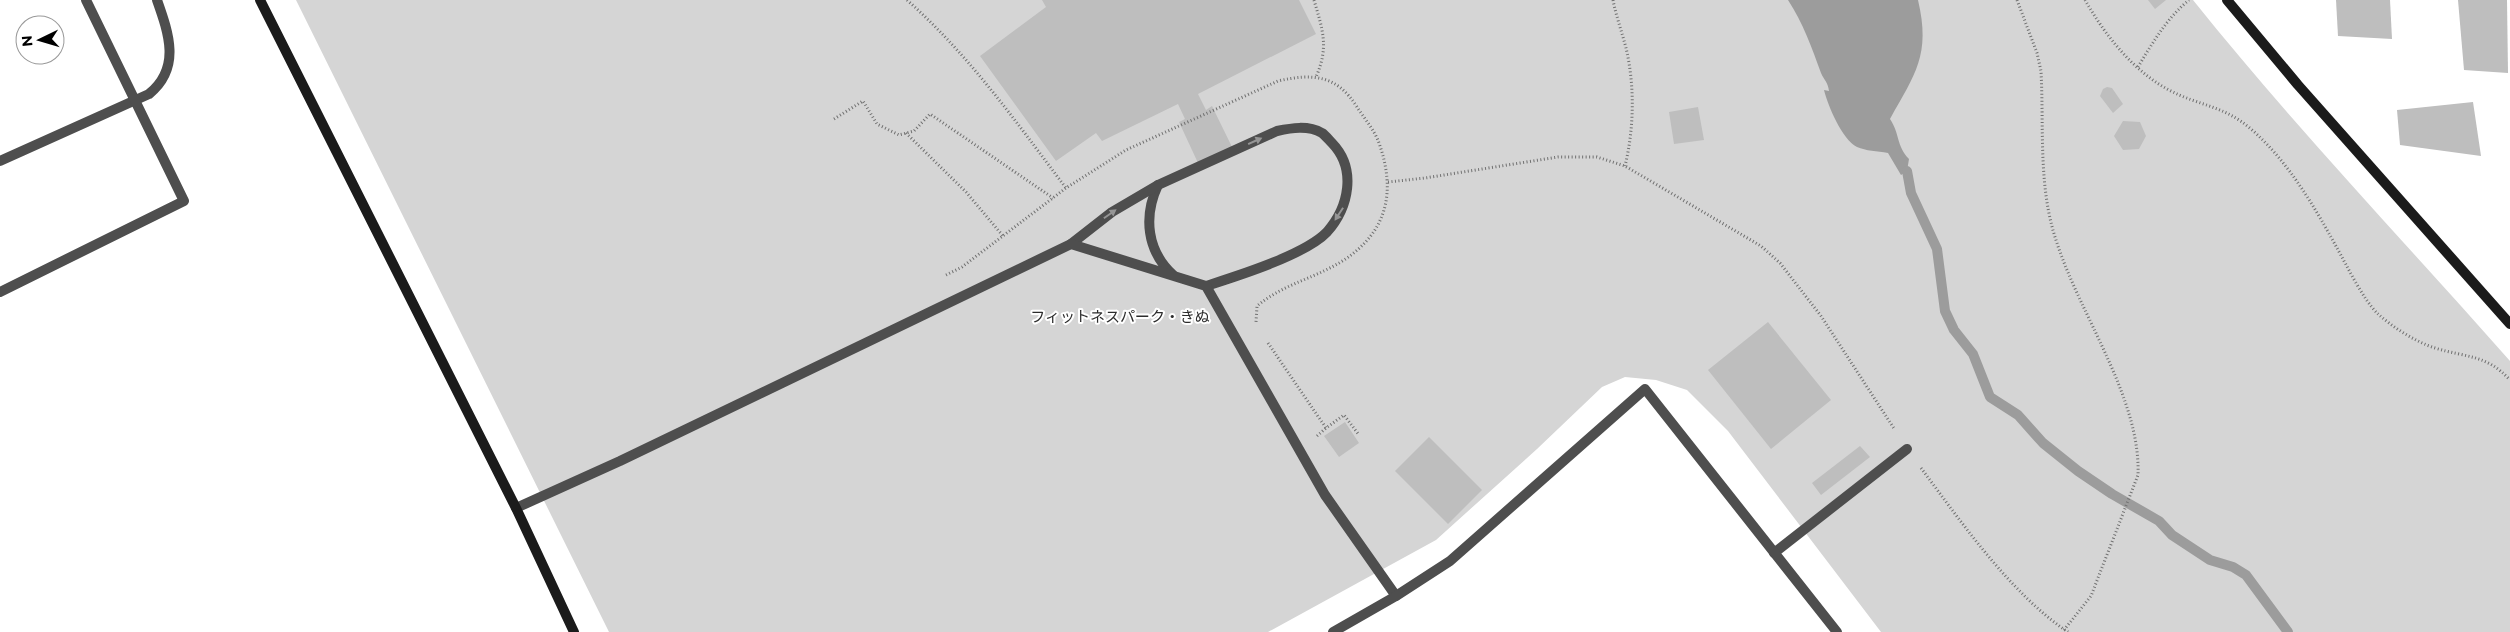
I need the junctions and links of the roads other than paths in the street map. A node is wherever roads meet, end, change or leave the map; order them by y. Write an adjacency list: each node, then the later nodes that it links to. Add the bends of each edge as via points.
1 (86, 0): 5 (lane)
2 (157, 0): 5 (lane, via 170,46 168,68 161,85)
3 (260, 0): 14 (street)
4 (2228, 0): 12 (street, via 2298,85)
5 (135, 100): 6 (lane); 11 (lane, via 184,201)
6 (0, 161)
7 (1158, 186): 8 (lane, one-way to 7, via 1112,212); 9 (lane, via 1148,218 1151,242 1161,264); 10 (lane, one-way to 10, via 1277,131 1298,127 1322,132 1342,153 1348,176 1344,209 1326,233 1295,252)
8 (1071, 244): 9 (lane); 14 (lane)
9 (1176, 277): 10 (lane)
10 (1206, 286): 16 (lane, via 1325,495)
11 (0, 292)
12 (2510, 324)
13 (1907, 449): 15 (lane)
14 (516, 508): 17 (street)
15 (1774, 553): 16 (lane, via 1645,389 1450,561); 19 (lane)
16 (1396, 596): 18 (lane)
17 (574, 632)
18 (1333, 632)
19 (1837, 632)

